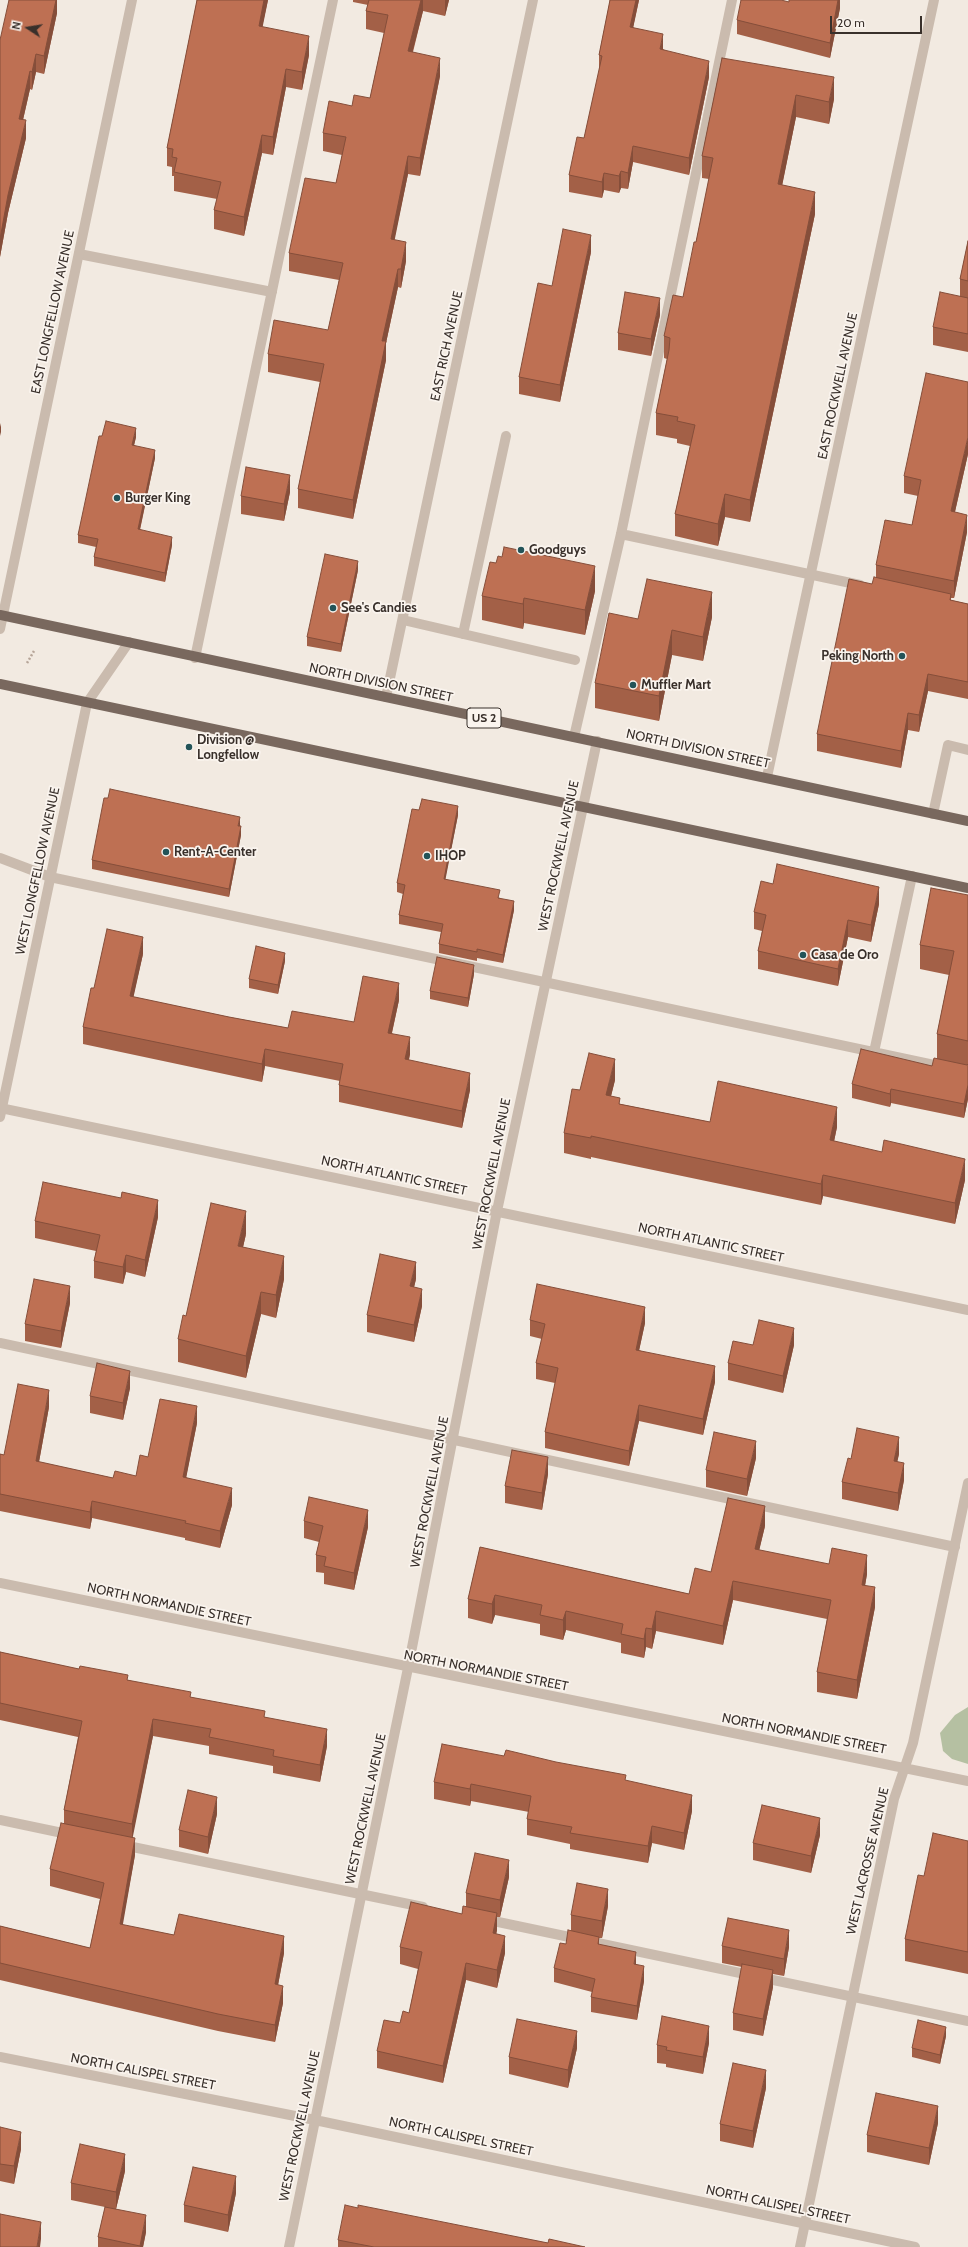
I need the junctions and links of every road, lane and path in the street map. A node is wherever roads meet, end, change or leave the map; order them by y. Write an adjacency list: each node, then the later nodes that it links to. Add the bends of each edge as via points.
1 (132, 0): 6 (street, EAST LONGFELLOW AVENUE)
2 (333, 0): 7 (street)
3 (533, 0): 13 (street, EAST RICH AVENUE)
4 (732, 0): 9 (street)
5 (934, 0): 10 (street, EAST ROCKWELL AVENUE)
6 (78, 254): 7 (street); 12 (street, EAST LONGFELLOW AVENUE)
7 (272, 292): 18 (street)
8 (506, 436): 15 (street)
9 (621, 534): 10 (street); 24 (street)
10 (811, 574): 11 (street); 27 (street, EAST ROCKWELL AVENUE)
11 (871, 587)
12 (2, 616): 14 (street, EAST LONGFELLOW AVENUE); 16 (main road, NORTH DIVISION STREET / US 2)
13 (403, 620): 15 (street); 22 (street, EAST RICH AVENUE)
14 (0, 629)
15 (463, 634): 19 (street)
16 (129, 642): 18 (main road, NORTH DIVISION STREET / US 2); 23 (street, WEST LONGFELLOW AVENUE)
17 (34, 651): 20 (path)
18 (195, 658): 22 (main road, NORTH DIVISION STREET / US 2)
19 (575, 660)
20 (27, 663)
21 (0, 684): 23 (main road)
22 (386, 697): 24 (main road, NORTH DIVISION STREET / US 2)
23 (88, 702): 28 (main road); 33 (street, WEST LONGFELLOW AVENUE)
24 (574, 737): 25 (main road, NORTH DIVISION STREET / US 2)
25 (597, 741): 27 (main road, NORTH DIVISION STREET / US 2); 28 (street, WEST ROCKWELL AVENUE)
26 (968, 750): 29 (street, via 948,745)
27 (767, 777): 29 (main road, NORTH DIVISION STREET / US 2)
28 (582, 807): 32 (main road); 35 (street, WEST ROCKWELL AVENUE)
29 (933, 814): 30 (main road, NORTH DIVISION STREET / US 2)
30 (968, 821)
31 (0, 858): 33 (street)
32 (912, 876): 34 (main road); 36 (street)
33 (50, 877): 35 (street); 38 (street, WEST LONGFELLOW AVENUE)
34 (968, 888)
35 (545, 981): 36 (street); 41 (street, WEST ROCKWELL AVENUE)
36 (874, 1052): 37 (street)
37 (968, 1072)
38 (4, 1077): 39 (street, WEST LONGFELLOW AVENUE)
39 (1, 1107): 40 (street, WEST LONGFELLOW AVENUE); 41 (street, NORTH ATLANTIC STREET)
40 (0, 1117)
41 (497, 1211): 42 (street, NORTH ATLANTIC STREET); 44 (street, WEST ROCKWELL AVENUE)
42 (968, 1310)
43 (0, 1342): 44 (street)
44 (453, 1441): 46 (street); 48 (street, WEST ROCKWELL AVENUE)
45 (968, 1483): 46 (street, WEST LACROSSE AVENUE)
46 (954, 1547): 49 (street, WEST LACROSSE AVENUE, via 913,1743)
47 (0, 1583): 48 (street, NORTH NORMANDIE STREET)
48 (408, 1668): 49 (street, NORTH NORMANDIE STREET); 54 (street, WEST ROCKWELL AVENUE)
49 (904, 1768): 50 (street, NORTH NORMANDIE STREET); 57 (street, WEST LACROSSE AVENUE, via 894,1799)
50 (968, 1781)
51 (0, 1820): 52 (street)
52 (85, 1837)
53 (116, 1844): 54 (street)
54 (362, 1894): 55 (street); 60 (street, WEST ROCKWELL AVENUE)
55 (432, 1909)
56 (471, 1917): 57 (street)
57 (852, 1996): 58 (street); 61 (street, WEST LACROSSE AVENUE)
58 (968, 2021)
59 (0, 2057): 60 (street, NORTH CALISPEL STREET)
60 (315, 2120): 61 (street, NORTH CALISPEL STREET); 62 (street, WEST ROCKWELL AVENUE)
61 (804, 2224): 63 (street, WEST LACROSSE AVENUE); 64 (street, NORTH CALISPEL STREET)
62 (289, 2247)
63 (800, 2247)
64 (915, 2247)

